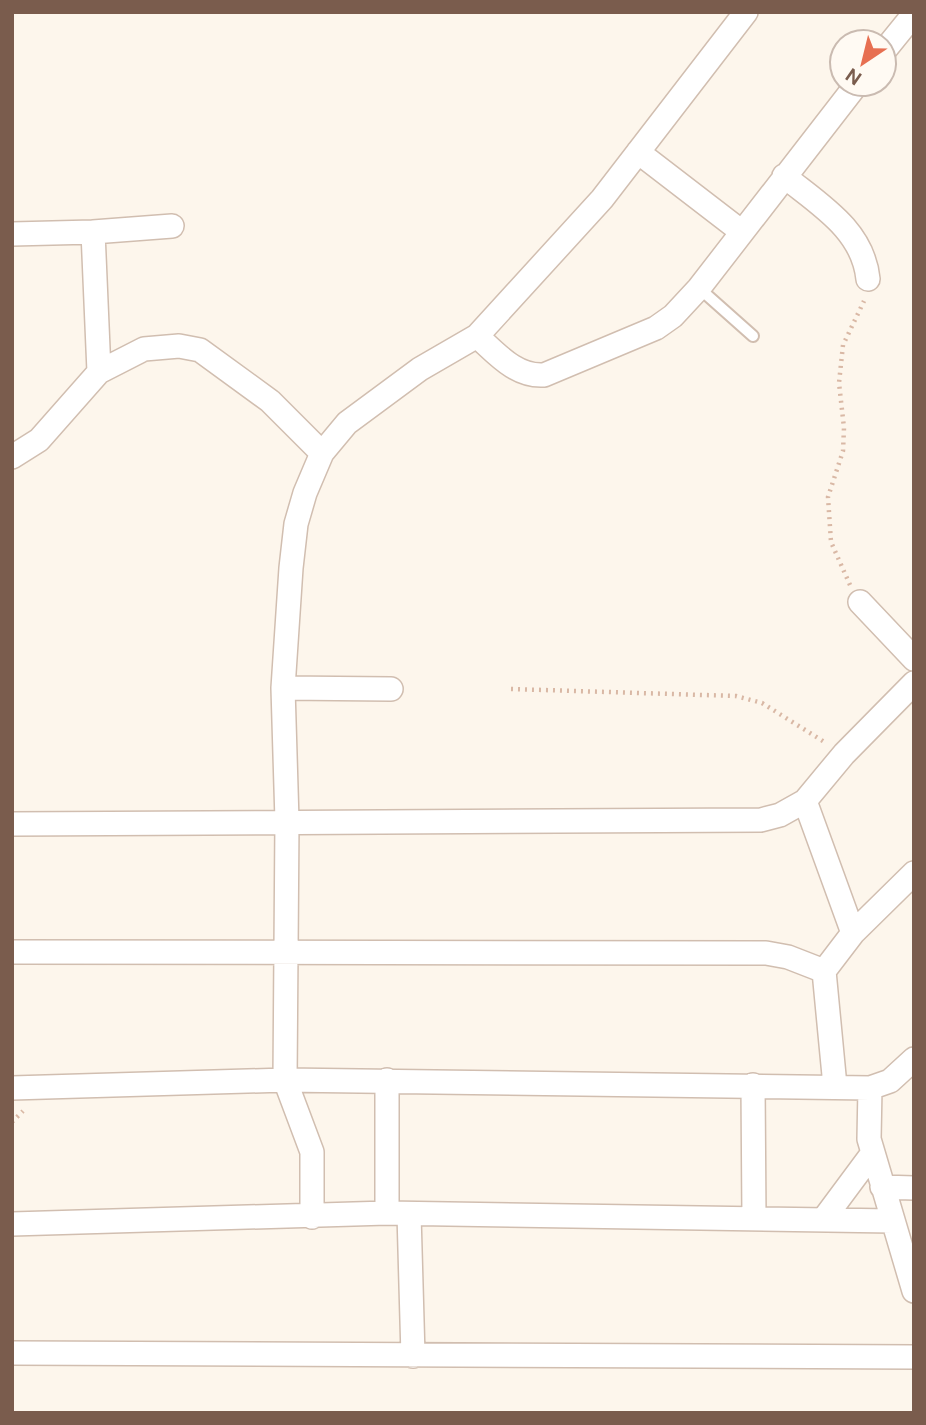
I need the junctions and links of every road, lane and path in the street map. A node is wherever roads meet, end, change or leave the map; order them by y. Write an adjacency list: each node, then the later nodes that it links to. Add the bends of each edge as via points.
1 (746, 12): 5 (street)
2 (914, 14): 3 (street)
3 (898, 34)
4 (846, 98): 6 (street)
5 (638, 152): 9 (street); 13 (street, via 602,199)
6 (784, 176): 9 (street); 11 (street, via 839,220 856,240 866,260)
7 (172, 226): 8 (street)
8 (93, 232): 10 (street); 15 (street)
9 (741, 232): 12 (street)
10 (12, 234)
11 (868, 279): 18 (path, via 864,301 843,345 839,383 843,451 828,497 831,542)
12 (699, 288): 13 (street, via 656,328 544,375 528,376); 14 (lane)
13 (477, 336): 16 (street, via 346,423)
14 (753, 336)
15 (99, 372): 16 (street, via 144,349 179,346 200,351 270,401); 17 (street, via 39,440)
16 (322, 453): 21 (street, via 296,524)
17 (12, 457)
18 (860, 601): 19 (street)
19 (914, 659)
20 (914, 682): 24 (street)
21 (283, 688): 22 (street); 26 (street)
22 (391, 689)
23 (511, 689): 24 (path, via 736,696 762,703)
24 (844, 754): 25 (street)
25 (804, 801): 26 (street, via 761,820); 29 (street)
26 (287, 821): 27 (street); 31 (street)
27 (12, 824)
28 (914, 873): 29 (street)
29 (853, 933): 32 (street)
30 (12, 952): 31 (street)
31 (286, 954): 32 (street, via 766,953); 34 (street)
32 (824, 971): 37 (street)
33 (914, 1059): 39 (street, via 890,1081)
34 (285, 1080): 35 (street); 38 (street); 44 (street, via 312,1152)
35 (387, 1080): 36 (street); 43 (street)
36 (754, 1085): 37 (street); 45 (street)
37 (835, 1086): 39 (street)
38 (12, 1088)
39 (870, 1088): 40 (street)
40 (872, 1154): 41 (street); 46 (street)
41 (882, 1187): 42 (street); 47 (street)
42 (914, 1188)
43 (398, 1213): 44 (street); 45 (street); 51 (street)
44 (312, 1217): 48 (street)
45 (754, 1219): 46 (street)
46 (823, 1220): 47 (street)
47 (892, 1221): 49 (street)
48 (12, 1224)
49 (912, 1277)
50 (12, 1353): 51 (street)
51 (413, 1356): 52 (street)
52 (914, 1357)

